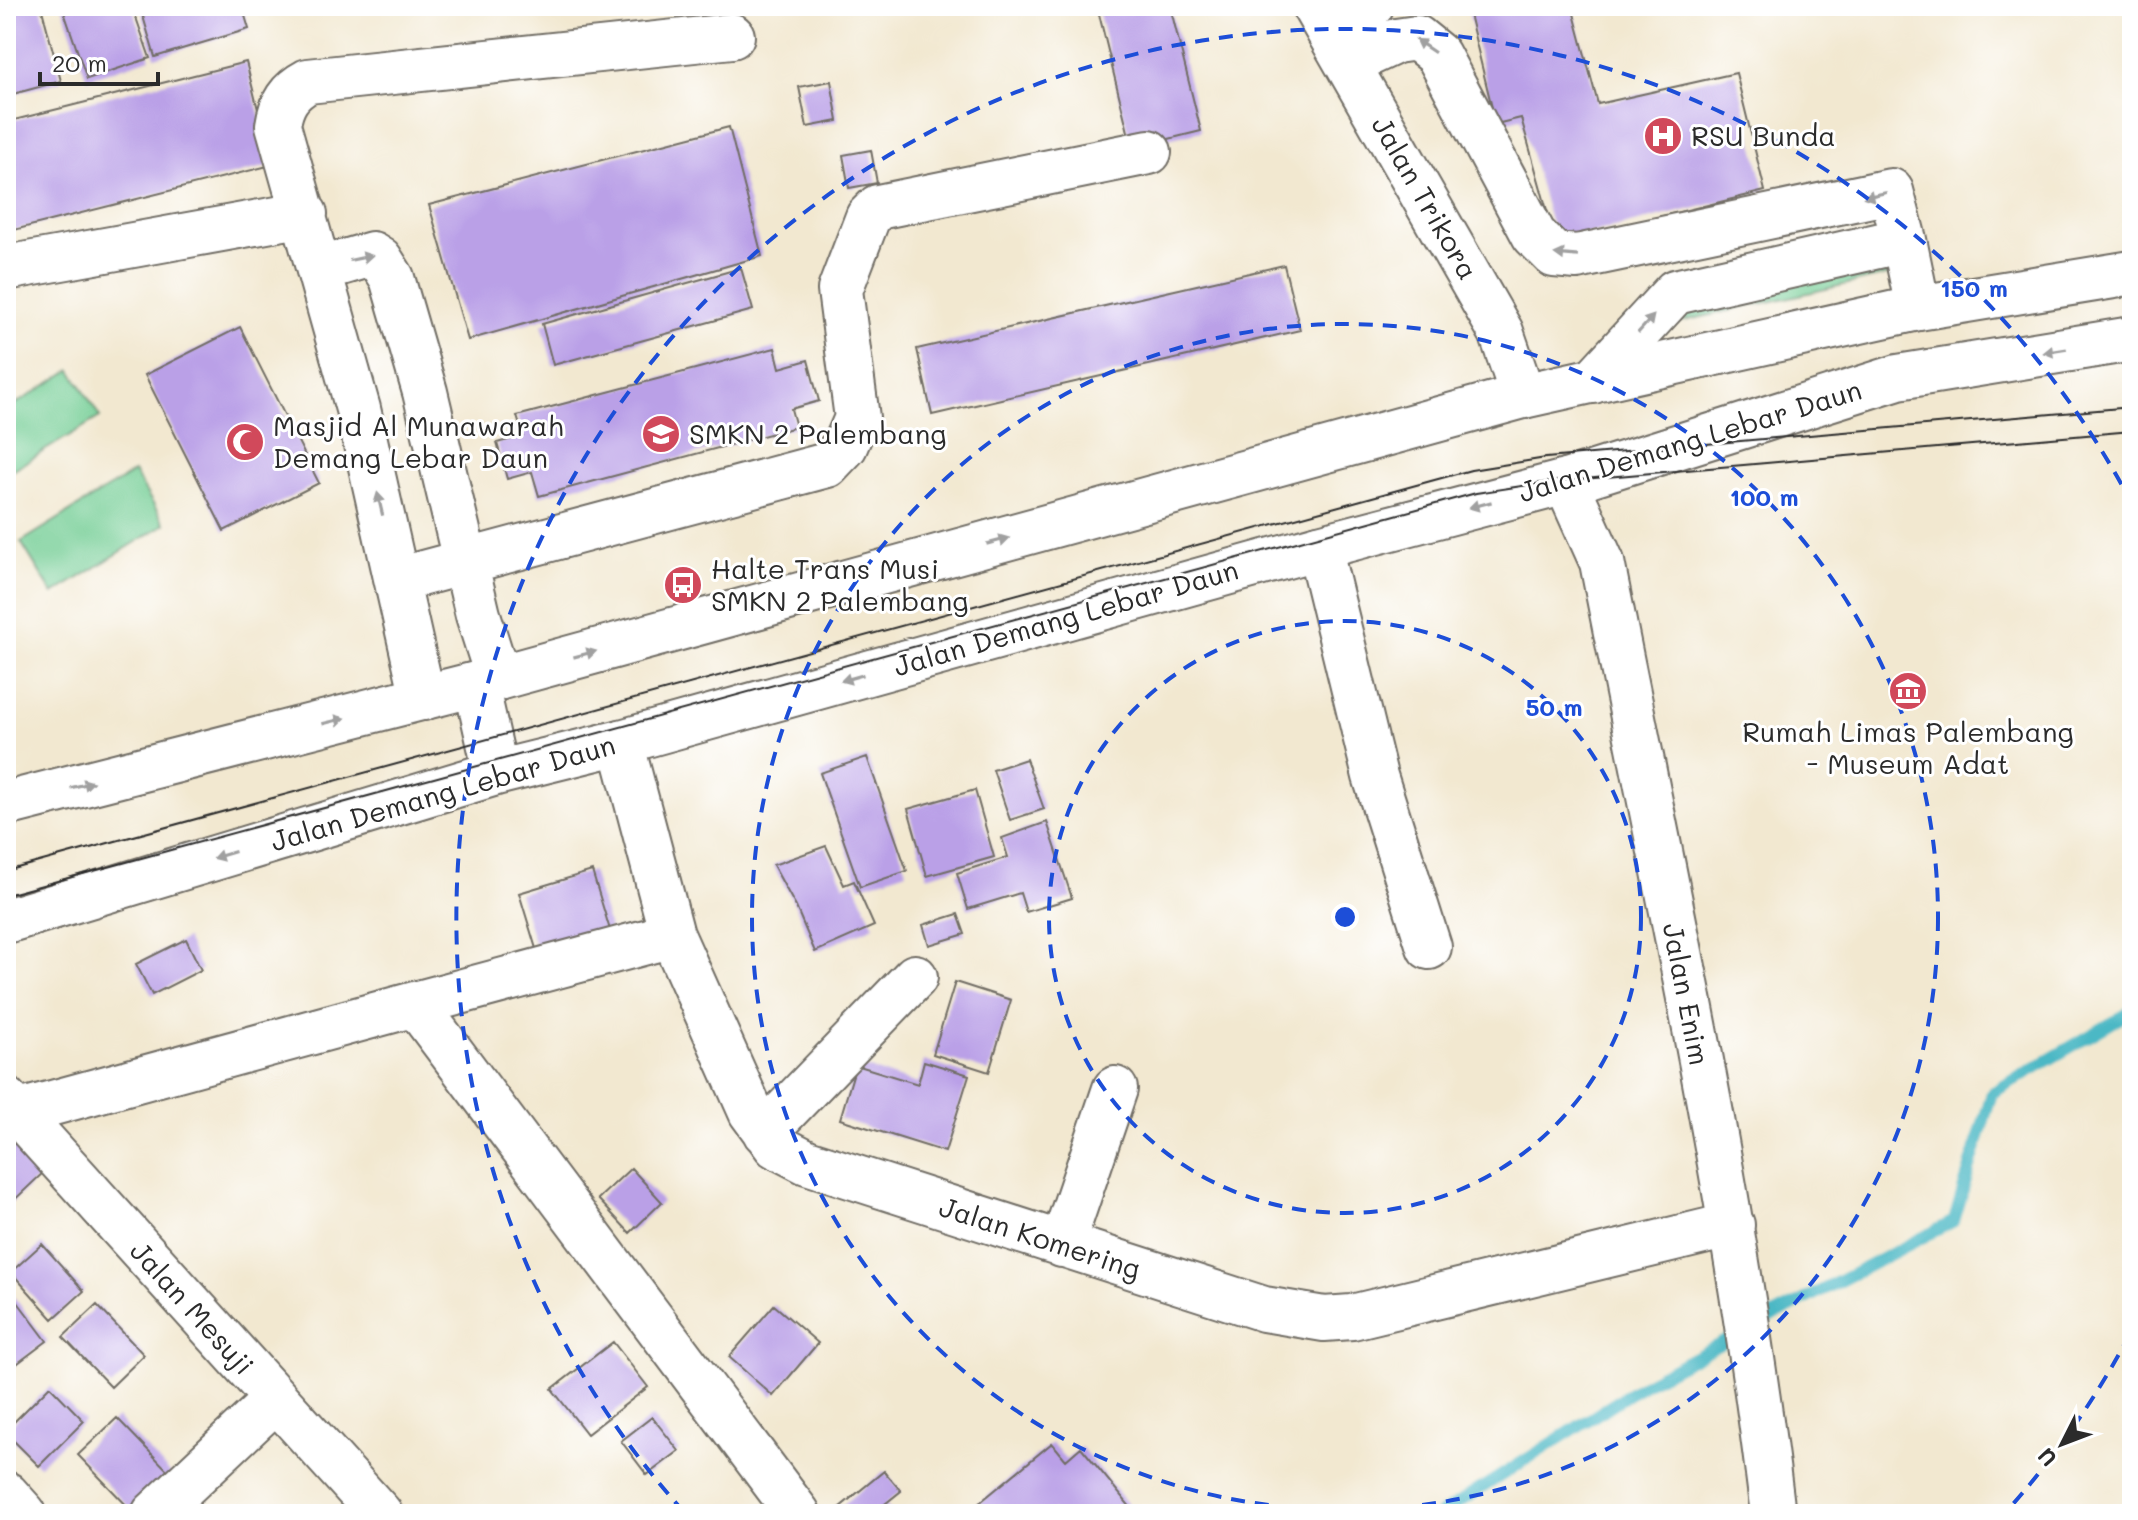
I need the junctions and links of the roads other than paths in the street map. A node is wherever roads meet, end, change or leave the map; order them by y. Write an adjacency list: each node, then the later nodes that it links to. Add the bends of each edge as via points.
1 (1371, 6): 2 (main road)
2 (1321, 16): 4 (main road, Jalan Trikora)
3 (732, 36): 6 (main road, via 308,81 284,101 278,125)
4 (1349, 63): 7 (main road, one-way to 4, via 1891,191 1577,257 1554,255 1534,235 1438,55 1417,38 1396,41); 15 (main road, Jalan Trikora, via 1501,332)
5 (1149, 152): 19 (main road, via 878,207 868,217 840,290 857,418 845,446 827,465)
6 (305, 214): 8 (main road); 9 (main road)
7 (1904, 240): 11 (main road); 13 (main road, one-way to 7, via 1675,292)
8 (6, 268)
9 (321, 269): 14 (main road, one-way to 14, via 372,254 380,259 392,278); 16 (main road)
10 (2132, 273): 11 (main road)
11 (1918, 308): 13 (main road)
12 (2132, 339): 17 (main road, Jalan Demang Lebar Daun, one-way to 17, via 1898,377)
13 (1593, 381): 15 (main road)
14 (425, 392): 16 (main road); 19 (main road)
15 (1523, 396): 21 (main road, one-way to 15)
16 (358, 409): 20 (main road, one-way to 16)
17 (1566, 482): 18 (main road, Jalan Demang Lebar Daun, one-way to 18); 34 (main road, Jalan Enim, via 1602,562)
18 (1319, 547): 23 (main road, Jalan Demang Lebar Daun, one-way to 23); 28 (main road, via 1375,776)
19 (467, 560): 20 (main road); 21 (main road)
20 (397, 580): 22 (main road)
21 (487, 681): 22 (main road); 24 (main road)
22 (423, 698): 25 (main road, one-way to 22)
23 (621, 742): 24 (main road, Jalan Demang Lebar Daun); 27 (main road, Jalan Komering)
24 (496, 773): 26 (main road, Jalan Demang Lebar Daun, one-way to 26)
25 (6, 804)
26 (6, 921)
27 (672, 935): 30 (main road); 33 (main road, Jalan Komering, via 751,1112)
28 (1429, 947)
29 (915, 977): 33 (main road)
30 (415, 1004): 32 (main road); 41 (main road)
31 (1115, 1089): 35 (main road)
32 (11, 1107): 36 (main road, Jalan Mesuji)
33 (765, 1132): 35 (main road, Jalan Komering, via 776,1146 807,1162)
34 (1732, 1225): 35 (main road, Jalan Komering, via 1352,1317 1324,1319 1264,1309); 42 (main road, Jalan Enim)
35 (1062, 1245)
36 (275, 1400): 39 (main road); 40 (main road, Jalan Mesuji)
37 (6, 1494): 38 (main road)
38 (24, 1514)
39 (154, 1514)
40 (380, 1514)
41 (798, 1514)
42 (1773, 1514)

